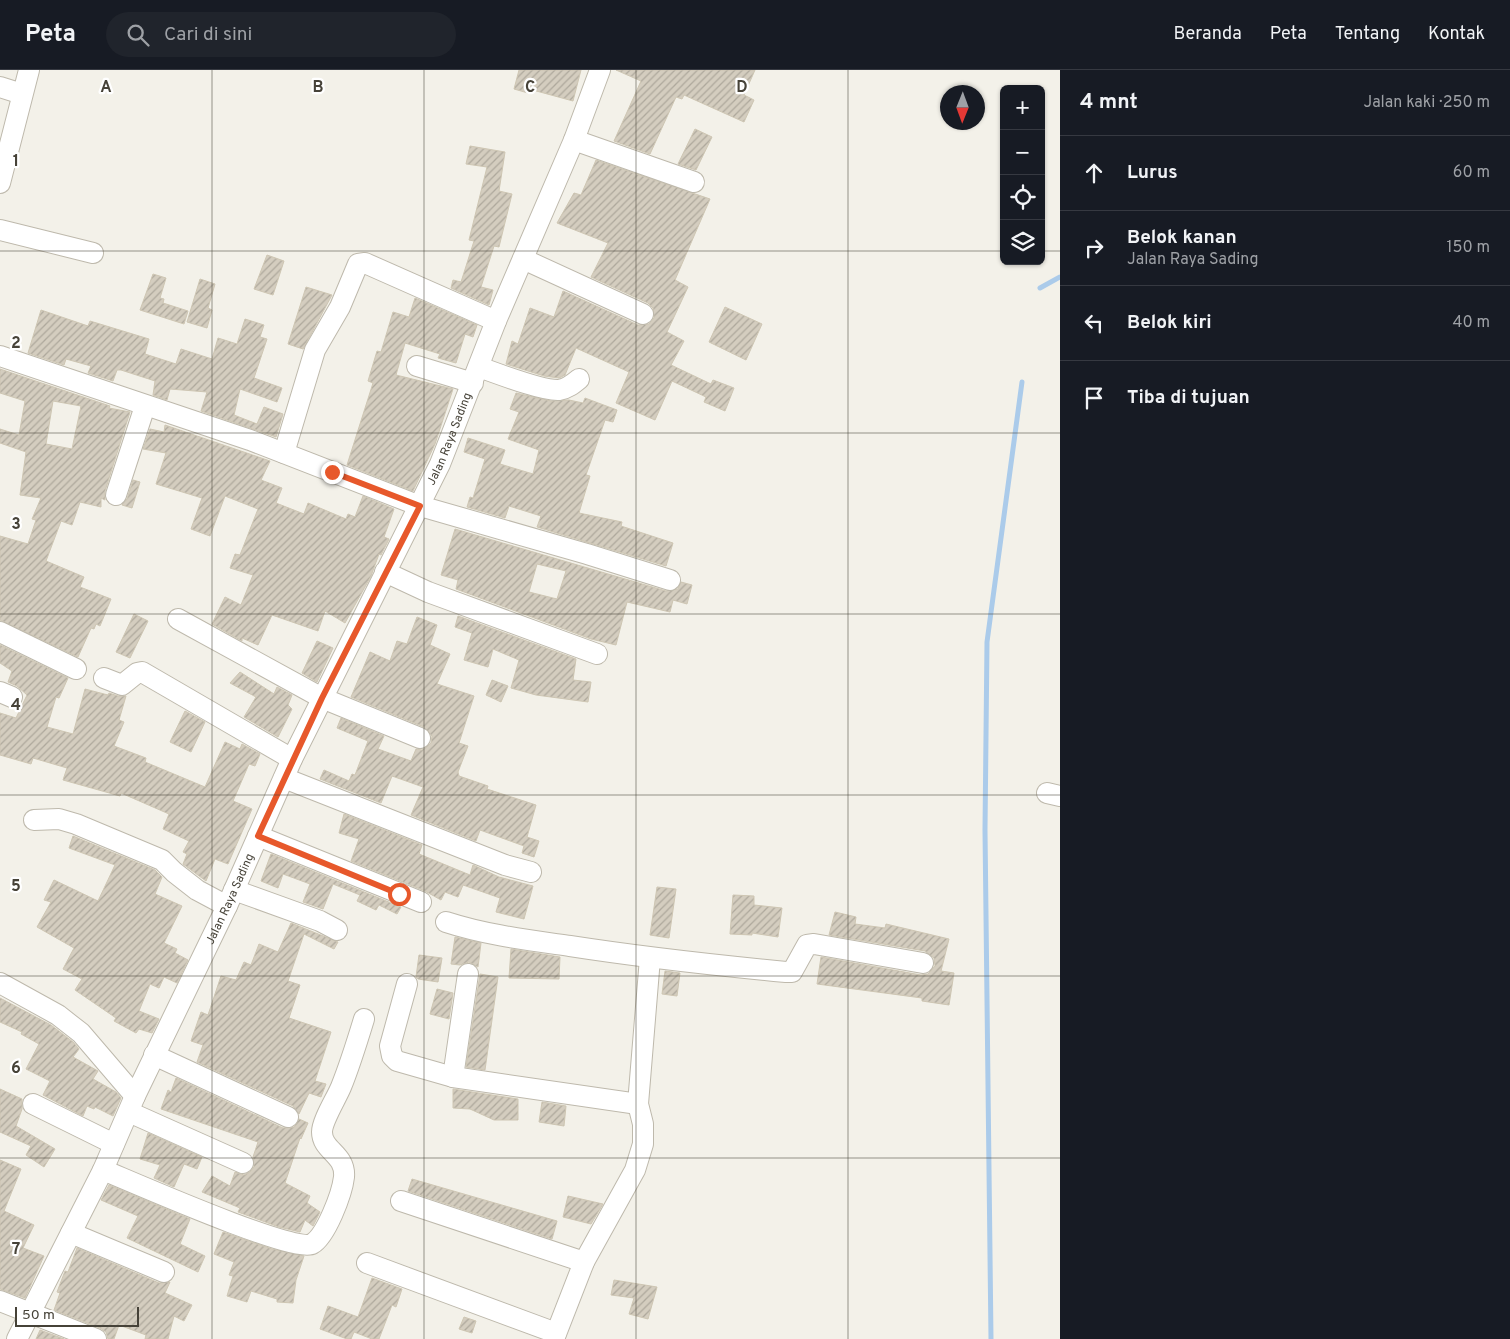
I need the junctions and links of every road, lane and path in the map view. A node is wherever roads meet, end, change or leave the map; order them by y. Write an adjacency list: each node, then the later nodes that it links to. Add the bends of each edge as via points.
1 (30, 70): 4 (street)
2 (600, 70): 5 (street, Jalan Raya Sading)
3 (0, 87): 4 (street)
4 (22, 94): 6 (street)
5 (574, 140): 7 (street); 11 (street, Jalan Raya Sading)
6 (4, 150): 8 (street)
7 (694, 182)
8 (0, 183)
9 (0, 230): 10 (street)
10 (93, 253)
11 (523, 259): 12 (street); 13 (street, Jalan Raya Sading)
12 (643, 314)
13 (496, 321): 16 (street, Jalan Raya Sading); 19 (street, via 361,262 315,350)
14 (0, 356): 18 (street)
15 (416, 366): 16 (street)
16 (476, 375): 17 (street, via 558,390 571,386); 21 (street, Jalan Raya Sading)
17 (579, 378)
18 (145, 406): 19 (street); 20 (street)
19 (284, 452): 21 (street)
20 (116, 495)
21 (420, 506): 22 (street, Jalan Raya Sading); 23 (street)
22 (385, 572): 26 (street, via 428,592); 29 (street, Jalan Raya Sading)
23 (670, 580)
24 (178, 619): 29 (street)
25 (0, 632): 27 (street)
26 (597, 654)
27 (76, 669)
28 (104, 678): 31 (street, via 122,686 137,672 142,672)
29 (322, 698): 30 (street); 31 (street, Jalan Raya Sading)
30 (420, 738)
31 (292, 759): 32 (street, Jalan Raya Sading)
32 (284, 778): 34 (street, Jalan Raya Sading); 35 (street)
33 (34, 820): 36 (street, via 59,819 76,824 162,860 197,890)
34 (258, 836): 36 (street, Jalan Raya Sading); 37 (street)
35 (531, 872)
36 (230, 898): 39 (street, via 320,921); 46 (street, Jalan Raya Sading)
37 (421, 902)
38 (446, 922): 40 (street, via 530,941)
39 (337, 930)
40 (650, 958): 41 (street, via 792,972 807,945 814,944); 50 (street)
41 (923, 963)
42 (468, 974): 47 (street)
43 (0, 983): 49 (street, via 58,1015 81,1032)
44 (407, 984): 47 (street, via 390,1046 392,1056 410,1065)
45 (364, 1019): 54 (street, via 322,1131 323,1142 340,1159 344,1169 341,1191 320,1237 311,1245 303,1247 259,1233)
46 (154, 1055): 49 (street, Jalan Raya Sading); 51 (street)
47 (454, 1077): 50 (street)
48 (34, 1104): 52 (street)
49 (132, 1104): 52 (street, Jalan Raya Sading); 53 (street)
50 (638, 1104): 58 (street, via 643,1144 635,1170)
51 (288, 1117)
52 (114, 1144): 54 (street, Jalan Raya Sading)
53 (243, 1162)
54 (103, 1170): 56 (street, Jalan Raya Sading)
55 (401, 1201): 58 (street)
56 (71, 1233): 59 (street); 61 (street, Jalan Raya Sading)
57 (367, 1262): 62 (street)
58 (584, 1262): 62 (street)
59 (164, 1272)
60 (0, 1301): 61 (street)
61 (31, 1313): 63 (street, Jalan Raya Sading); 64 (street)
62 (555, 1336)
63 (17, 1339)
64 (96, 1339)

